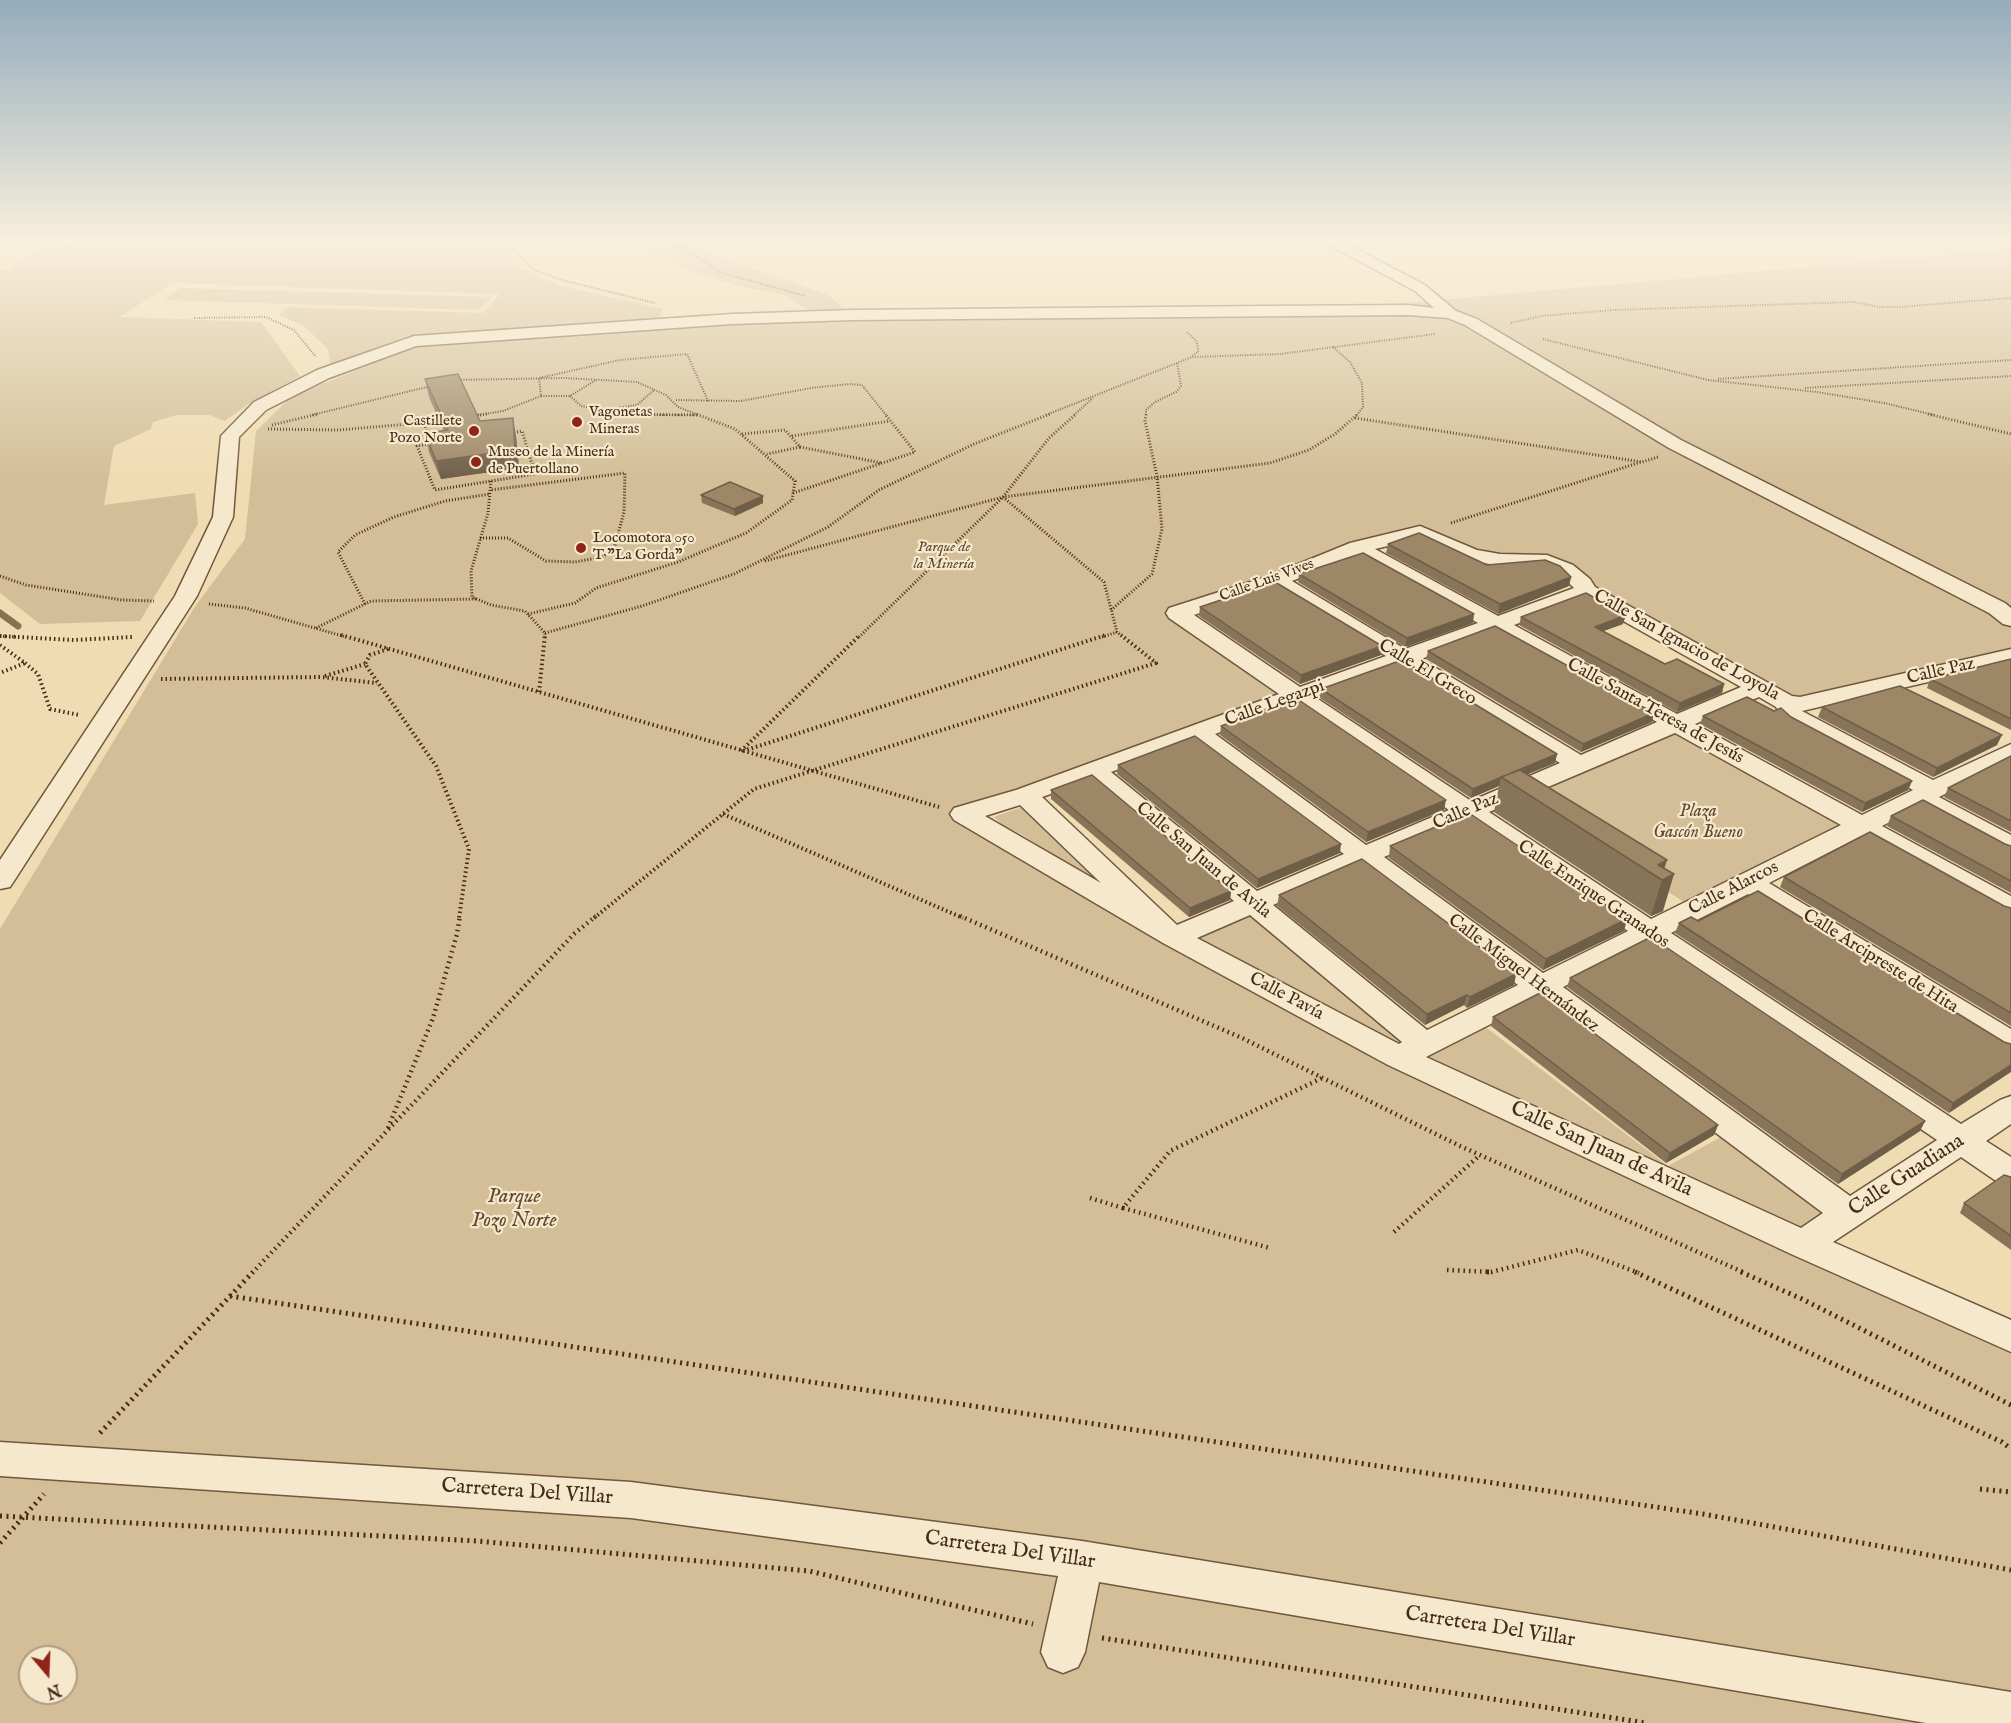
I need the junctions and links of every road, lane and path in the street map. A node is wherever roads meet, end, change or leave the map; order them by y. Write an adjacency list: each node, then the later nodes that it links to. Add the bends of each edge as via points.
1 (271, 319): 11 (path, via 294,330 316,354)
2 (726, 319): 11 (street, via 414,340)
3 (1463, 319): 5 (street)
4 (1522, 319): 5 (path)
5 (1480, 327): 7 (path); 37 (street)
6 (1540, 338): 14 (path)
7 (1333, 347): 9 (path, via 1280,354 1192,357); 27 (path, via 1350,362 1362,383 1363,406)
8 (2011, 360): 14 (path)
9 (1177, 362): 19 (path); 41 (path, via 1181,386 1146,410)
10 (2011, 376): 17 (path)
11 (315, 378): 31 (street, via 260,406)
12 (538, 378): 13 (path); 15 (path); 20 (path); 23 (path, via 620,360 687,354)
13 (597, 380): 18 (path, via 637,382); 21 (path)
14 (1708, 380): 17 (path)
15 (453, 381)
16 (433, 386): 31 (path, via 275,425)
17 (1793, 389): 34 (path, via 1884,403)
18 (654, 390): 24 (path, via 638,405); 25 (path, via 678,407)
19 (1097, 394): 45 (path, via 1049,438); 49 (path, via 974,444 879,490 828,527)
20 (541, 396): 21 (path); 26 (path, via 503,411)
21 (570, 396): 24 (path, via 580,406)
22 (676, 400): 23 (path)
23 (708, 401): 29 (path, via 741,401 850,384 861,386)
24 (606, 410): 25 (path, via 622,415)
25 (699, 415): 33 (path)
26 (469, 416)
27 (1354, 418): 39 (path); 41 (path, via 1324,442 1270,463)
28 (447, 420): 30 (path)
29 (890, 421): 35 (path); 40 (path, via 915,452)
30 (424, 423): 31 (path, via 339,430); 42 (path, via 430,444 417,446 435,490)
31 (237, 429): 54 (street, via 230,436 223,517)
32 (511, 433): 42 (path, via 522,431 535,474)
33 (742, 434): 35 (path, via 785,430); 38 (path)
34 (2011, 434)
35 (791, 437): 36 (path)
36 (800, 447): 38 (path); 40 (path)
37 (1686, 450): 39 (path); 59 (street, via 1997,608)
38 (766, 454): 44 (path, via 795,481)
39 (1642, 462): 46 (path)
40 (883, 463): 44 (path)
41 (1157, 476): 45 (path); 56 (path, via 1162,529 1152,574)
42 (491, 481): 43 (path)
43 (490, 492): 47 (path); 47 (path, via 625,473 624,512 614,549 602,557 575,562 546,561 508,538); 55 (path, via 393,517 355,535 338,552)
44 (793, 493): 58 (path, via 792,500 746,533 678,562 596,588 574,603)
45 (1003, 497): 49 (path); 56 (path, via 1104,582); 86 (path)
46 (1420, 532): 48 (street); 52 (street, Calle San Ignacio de Loyola, via 1473,555 1548,561 1566,569 1583,583)
47 (480, 538): 53 (path, via 471,571 472,597)
48 (1357, 547): 51 (street, Calle Luis Vives); 60 (street, Calle Santa Teresa de Jesús)
49 (755, 563): 63 (path, via 642,606)
50 (0, 576): 54 (path, via 26,585 122,600)
51 (1276, 580): 57 (street, Calle Luis Vives); 69 (street, Calle El Greco)
52 (1586, 591): 60 (street, Calle Legazpi); 77 (street, Calle San Ignacio de Loyola)
53 (477, 599): 55 (path); 58 (path)
54 (182, 602): 61 (path, via 245,608); 65 (street)
55 (365, 604): 61 (path)
56 (1111, 610): 62 (path)
57 (1177, 613): 79 (street, Calle Enrique Granados)
58 (528, 614): 63 (path)
59 (2011, 619)
60 (1497, 624): 69 (street, Calle Legazpi); 83 (street, Calle Santa Teresa de Jesús)
61 (316, 628): 67 (path)
62 (1117, 632): 86 (path); 89 (path, via 1156,663)
63 (545, 633): 78 (path)
64 (0, 636): 65 (path, via 74,640)
65 (159, 636): 74 (street)
66 (0, 645): 70 (path)
67 (389, 649): 71 (path, via 370,656); 78 (path)
68 (2011, 657): 76 (street, Calle Paz)
69 (1401, 658): 79 (street, Calle Legazpi); 87 (street, Calle El Greco)
70 (25, 663): 72 (path); 82 (path, via 38,674 50,709)
71 (365, 664): 73 (path); 75 (path)
72 (0, 673)
73 (321, 677): 74 (path); 75 (path)
74 (130, 679): 82 (street)
75 (377, 682): 109 (path, via 436,766 469,849 457,934 434,1018)
76 (1893, 683): 80 (street); 81 (street, Calle Paz)
77 (1759, 688): 81 (street, Calle San Ignacio de Loyola); 83 (street, Calle Paz)
78 (539, 692): 86 (path)
79 (1297, 696): 84 (street, Calle Legazpi); 92 (street, Calle Enrique Granados)
80 (1925, 699)
81 (1794, 704): 90 (street, Calle San Ignacio de Loyola, via 1789,711 1797,719)
82 (103, 721): 98 (street)
83 (1674, 724): 87 (street, Calle Paz); 95 (street, Calle Santa Teresa de Jesús)
84 (1197, 733): 88 (street, Calle Legazpi); 97 (street, Calle Miguel Hernández)
85 (2007, 742): 90 (street, Calle Alarcos)
86 (740, 752): 89 (path)
87 (1579, 764): 92 (street, Calle Paz)
88 (1093, 770): 91 (street, Calle Legazpi); 100 (street, Calle San Juan de Avila)
89 (810, 771): 93 (path, via 754,789); 94 (path)
90 (1926, 793): 95 (street, Calle Alarcos); 96 (street, Calle San Ignacio de Loyola)
91 (1025, 795): 94 (street, Calle Legazpi); 103 (street, Calle Pavía)
92 (1468, 811): 97 (street, Calle Paz); 102 (street, Calle Enrique Granados)
93 (723, 814): 107 (path, via 1242,1038); 109 (path, via 573,934)
94 (963, 814): 103 (street, Calle Pavía)
95 (1860, 826): 99 (street, Calle Alarcos); 101 (street, Calle Santa Teresa de Jesús)
96 (2011, 846)
97 (1364, 855): 100 (street, Calle Paz); 104 (street, Calle Miguel Hernández)
98 (0, 881)
99 (1748, 882): 102 (street, Calle Alarcos); 105 (street, Calle Arcipreste de Hita)
100 (1253, 903): 103 (street, Calle Paz); 106 (street, Calle San Juan de Avila)
101 (2011, 908)
102 (1649, 932): 104 (street, Calle Alarcos); 110 (street, Calle Enrique Granados)
103 (1173, 937): 106 (street, Calle Pavía)
104 (1539, 986): 106 (street, Calle Alarcos); 115 (street, Calle Miguel Hernández)
105 (2011, 1043)
106 (1411, 1050): 117 (street, Calle San Juan de Avila)
107 (1323, 1078): 111 (path); 114 (path, via 1170,1150)
108 (2011, 1108): 110 (street, Calle Guadiana)
109 (386, 1132): 120 (path)
110 (1961, 1141): 112 (street, Calle Enrique Granados); 115 (street, Calle Guadiana)
111 (1480, 1155): 116 (path); 122 (path, via 1802,1299)
112 (2011, 1174)
113 (1090, 1198): 114 (path)
114 (1124, 1208): 118 (path)
115 (1849, 1214): 117 (street, Calle Guadiana)
116 (1395, 1232)
117 (1803, 1244): 121 (street)
118 (1270, 1248)
119 (1447, 1270): 123 (path, via 1491,1272 1578,1251 1646,1276)
120 (230, 1296): 125 (path); 132 (path, via 1702,1514)
121 (2011, 1337)
122 (2011, 1405)
123 (2011, 1449)
124 (0, 1459): 125 (street, Carretera Del Villar)
125 (71, 1463): 129 (path); 131 (street, Carretera Del Villar, via 631,1500)
126 (1980, 1489): 127 (path)
127 (2011, 1492)
128 (0, 1516): 129 (path)
129 (24, 1517): 130 (path); 133 (path, via 477,1541 809,1571)
130 (0, 1543)
131 (1082, 1560): 133 (street); 134 (street, Carretera Del Villar)
132 (2011, 1570)
133 (1065, 1642): 135 (path)
134 (2011, 1715)
135 (1647, 1723)

